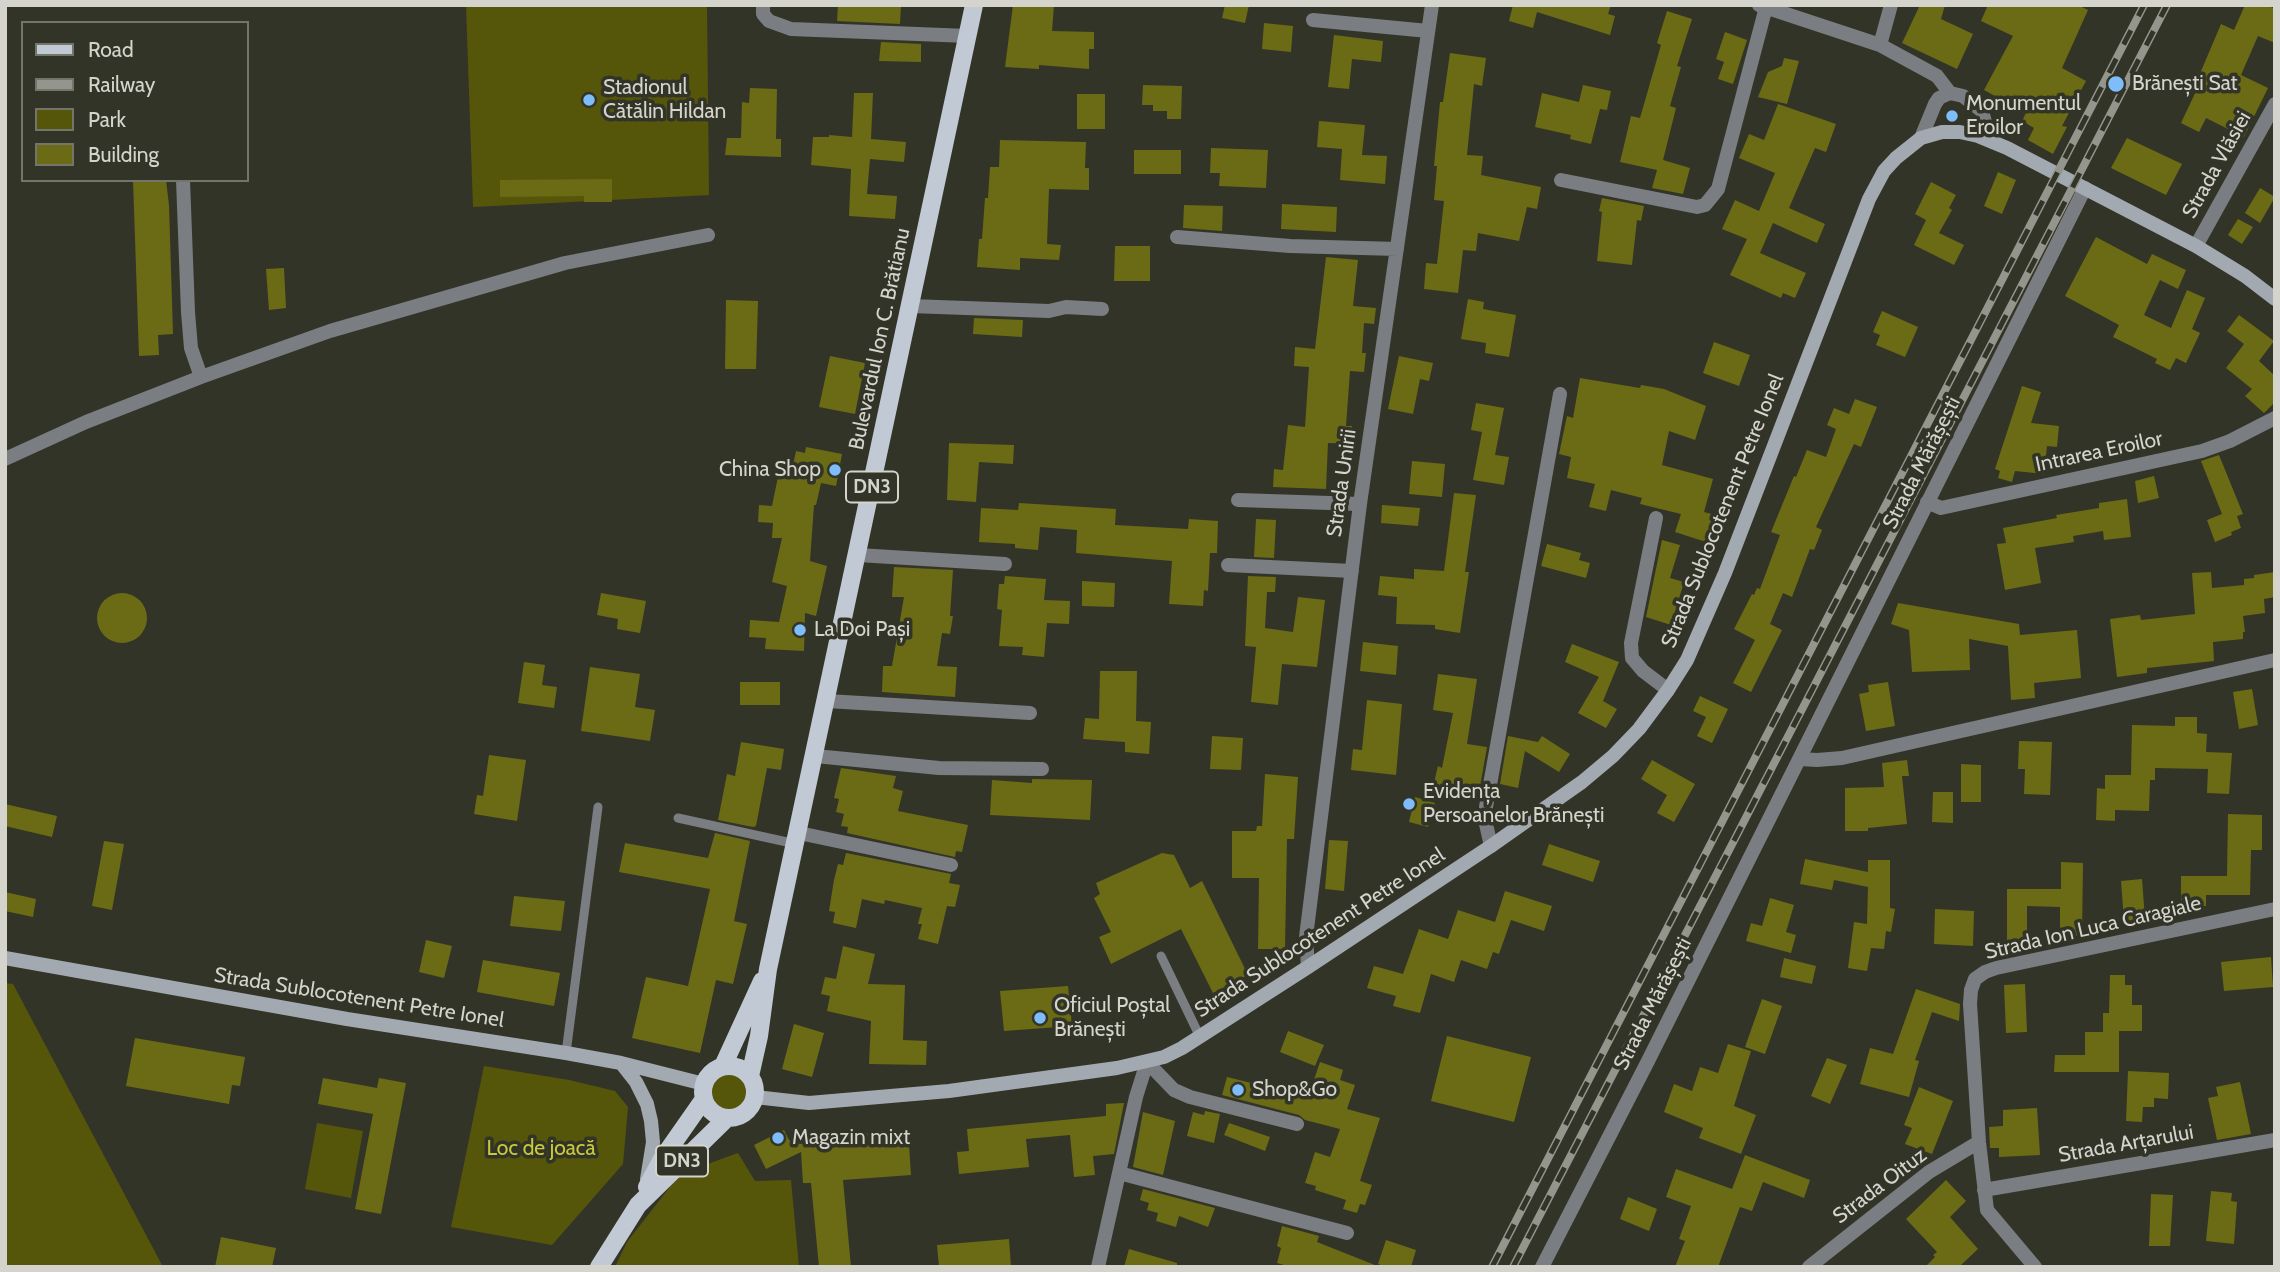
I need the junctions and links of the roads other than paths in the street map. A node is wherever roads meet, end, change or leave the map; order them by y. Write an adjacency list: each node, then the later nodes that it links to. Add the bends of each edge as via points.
1 (763, 5): 8 (street, via 762,14 769,21 791,29)
2 (974, 5): 8 (main road, Bulevardul Ion C. Brătianu / DN3)
3 (1432, 5): 7 (street, Strada Unirii)
4 (1891, 5): 9 (street)
5 (1763, 6): 9 (street); 14 (street, via 1718,189 1705,205)
6 (1313, 20): 7 (street)
7 (1428, 31): 20 (street, Strada Unirii)
8 (968, 36): 22 (main road, Bulevardul Ion C. Brătianu / DN3)
9 (1880, 45): 10 (street, via 1937,76)
10 (1950, 93): 12 (street, Strada Sublocotenent Petre Ionel, via 1935,104); 13 (street, via 1963,96 1982,111)
11 (2275, 104): 19 (street, Strada Vlăsiei)
12 (1921, 138): 13 (main road, Strada Sublocotenent Petre Ionel, via 1952,131); 37 (main road, Strada Sublocotenent Petre Ionel, via 1895,158 1869,200 1712,605)
13 (1990, 140): 16 (main road, Strada Sublocotenent Petre Ionel)
14 (1561, 180)
15 (183, 182): 24 (street, via 191,348)
16 (2085, 188): 19 (main road, Strada Sublocotenent Petre Ionel); 29 (street, Strada Mărășești)
17 (708, 234): 24 (street, via 565,262 330,331)
18 (1177, 237): 20 (street)
19 (2196, 246): 21 (main road, Strada Sublocotenent Petre Ionel)
20 (1397, 249): 30 (street, Strada Unirii)
21 (2274, 297)
22 (910, 306): 23 (street); 32 (main road, Bulevardul Ion C. Brătianu / DN3)
23 (1102, 309)
24 (201, 377): 27 (street)
25 (1560, 394): 46 (street, via 1486,807)
26 (2275, 418): 29 (street, Intrarea Eroilor, via 2202,451 1941,508)
27 (5, 459)
28 (1238, 500): 30 (street)
29 (1927, 502): 41 (street, Strada Mărășești)
30 (1360, 504): 35 (street, Strada Unirii)
31 (1656, 518): 37 (street, via 1631,643 1632,658)
32 (858, 555): 33 (street); 38 (main road, Bulevardul Ion C. Brătianu / DN3)
33 (1005, 564)
34 (1228, 565): 35 (street)
35 (1352, 571): 51 (street, Strada Unirii, via 1306,937)
36 (2275, 660): 41 (street, via 1842,758)
37 (1668, 690): 46 (main road, Strada Sublocotenent Petre Ionel, via 1613,756)
38 (827, 701): 39 (street); 40 (main road, Bulevardul Ion C. Brătianu / DN3)
39 (1030, 713)
40 (815, 756): 42 (street, via 939,768); 45 (main road, Bulevardul Ion C. Brătianu / DN3)
41 (1800, 759): 71 (street, Strada Mărășești)
42 (1042, 769)
43 (598, 807): 54 (lane)
44 (678, 818): 45 (lane)
45 (797, 839): 47 (street); 52 (main road, Bulevardul Ion C. Brătianu / DN3)
46 (1491, 846): 51 (main road, Strada Sublocotenent Petre Ionel)
47 (951, 865)
48 (2275, 909): 64 (street, Strada Ion Luca Caragiale, via 1996,968 1975,979 1970,1004)
49 (1161, 956): 53 (lane)
50 (5, 958): 54 (main road, Strada Sublocotenent Petre Ionel)
51 (1308, 967): 53 (main road, Strada Sublocotenent Petre Ionel)
52 (768, 969): 57 (main road, Bulevardul Ion C. Brătianu / DN3); 58 (main road, Bulevardul Ion C. Brătianu / DN3)
53 (1200, 1037): 55 (main road, Strada Sublocotenent Petre Ionel)
54 (566, 1053): 56 (main road, Strada Sublocotenent Petre Ionel)
55 (1147, 1062): 60 (main road, Strada Sublocotenent Petre Ionel, via 1038,1080 869,1098 809,1103); 62 (street, via 1174,1090 1189,1097); 65 (street)
56 (621, 1063): 59 (main road, Strada Sublocotenent Petre Ionel); 67 (main road, via 641,1093 651,1121 650,1163)
57 (723, 1066): 58 (main road, via 738,1067); 59 (main road, via 708,1076)
58 (750, 1076): 60 (main road)
59 (704, 1092): 61 (main road, via 713,1112); 67 (main road, DN3)
60 (755, 1097): 61 (main road, via 748,1110)
61 (727, 1118): 67 (main road, DN3)
62 (1297, 1125)
63 (2275, 1140): 66 (street, Strada Arțarului)
64 (1979, 1142): 66 (street, Strada Ion Luca Caragiale); 72 (street, Strada Oituz, via 1928,1172)
65 (1119, 1173): 68 (street); 70 (street)
66 (1983, 1190): 73 (street, Strada Ion Luca Caragiale, via 1987,1210)
67 (638, 1205): 69 (main road, DN3)
68 (1347, 1233)
69 (599, 1267)
70 (1098, 1267)
71 (1542, 1267)
72 (1809, 1267)
73 (2035, 1267)

